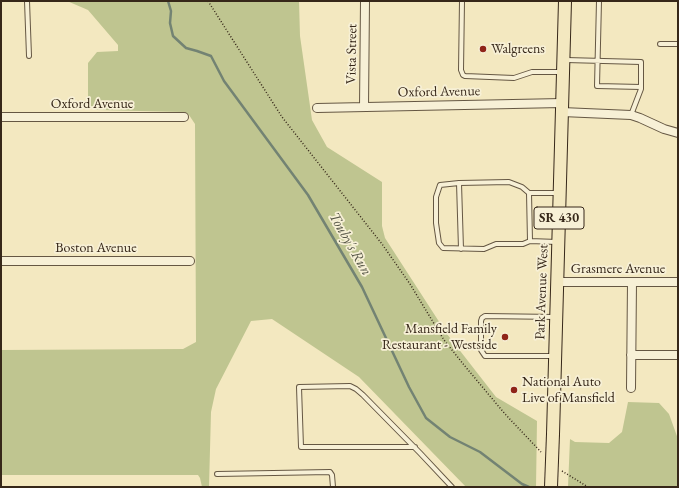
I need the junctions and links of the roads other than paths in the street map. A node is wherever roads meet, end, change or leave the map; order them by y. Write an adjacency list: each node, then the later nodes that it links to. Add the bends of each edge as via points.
1 (26, 1): 8 (lane)
2 (365, 1): 13 (street, Vista Street)
3 (462, 1): 11 (lane, via 462,75 514,78 532,72)
4 (565, 1): 9 (main road, Park Avenue West / SR 430)
5 (599, 1): 10 (lane)
6 (660, 44): 7 (lane)
7 (678, 44)
8 (29, 56)
9 (563, 60): 10 (lane); 11 (main road, Park Avenue West / SR 430)
10 (597, 60): 12 (lane, via 597,86); 12 (lane, via 641,61)
11 (563, 72): 15 (main road, Park Avenue West / SR 430)
12 (641, 87): 16 (lane)
13 (364, 107): 14 (street, Oxford Avenue); 15 (street, Oxford Avenue)
14 (317, 108)
15 (562, 108): 16 (street, Oxford Avenue); 22 (main road, Park Avenue West / SR 430)
16 (631, 115): 19 (street, Oxford Avenue)
17 (1, 117): 18 (street, Oxford Avenue)
18 (184, 117)
19 (678, 133)
20 (459, 183): 21 (lane, via 510,182 522,186); 25 (lane); 25 (lane, via 440,185 436,197 436,224 439,243 443,248)
21 (529, 193): 22 (lane); 23 (lane)
22 (560, 193): 24 (main road, Park Avenue West / SR 430)
23 (530, 241): 24 (lane); 25 (lane, via 523,244 496,244 484,249)
24 (558, 242): 28 (main road, Park Avenue West / SR 430)
25 (461, 249)
26 (1, 261): 27 (street, Boston Avenue)
27 (190, 261)
28 (557, 282): 29 (street, Grasmere Avenue); 31 (main road, Park Avenue West / SR 430)
29 (632, 282): 30 (street, Grasmere Avenue); 32 (street)
30 (678, 282)
31 (556, 317): 34 (main road, Park Avenue West / SR 430); 34 (lane, via 486,316 481,321 480,350 486,356)
32 (631, 355): 33 (street); 35 (street)
33 (678, 355)
34 (555, 356): 40 (main road, Park Avenue West / SR 430, bridge)
35 (631, 388)
36 (415, 447): 36 (lane, via 300,447 299,387 350,386 356,389); 39 (lane)
37 (217, 474): 38 (lane, via 330,472)
38 (333, 487)
39 (452, 487)
40 (551, 487)

